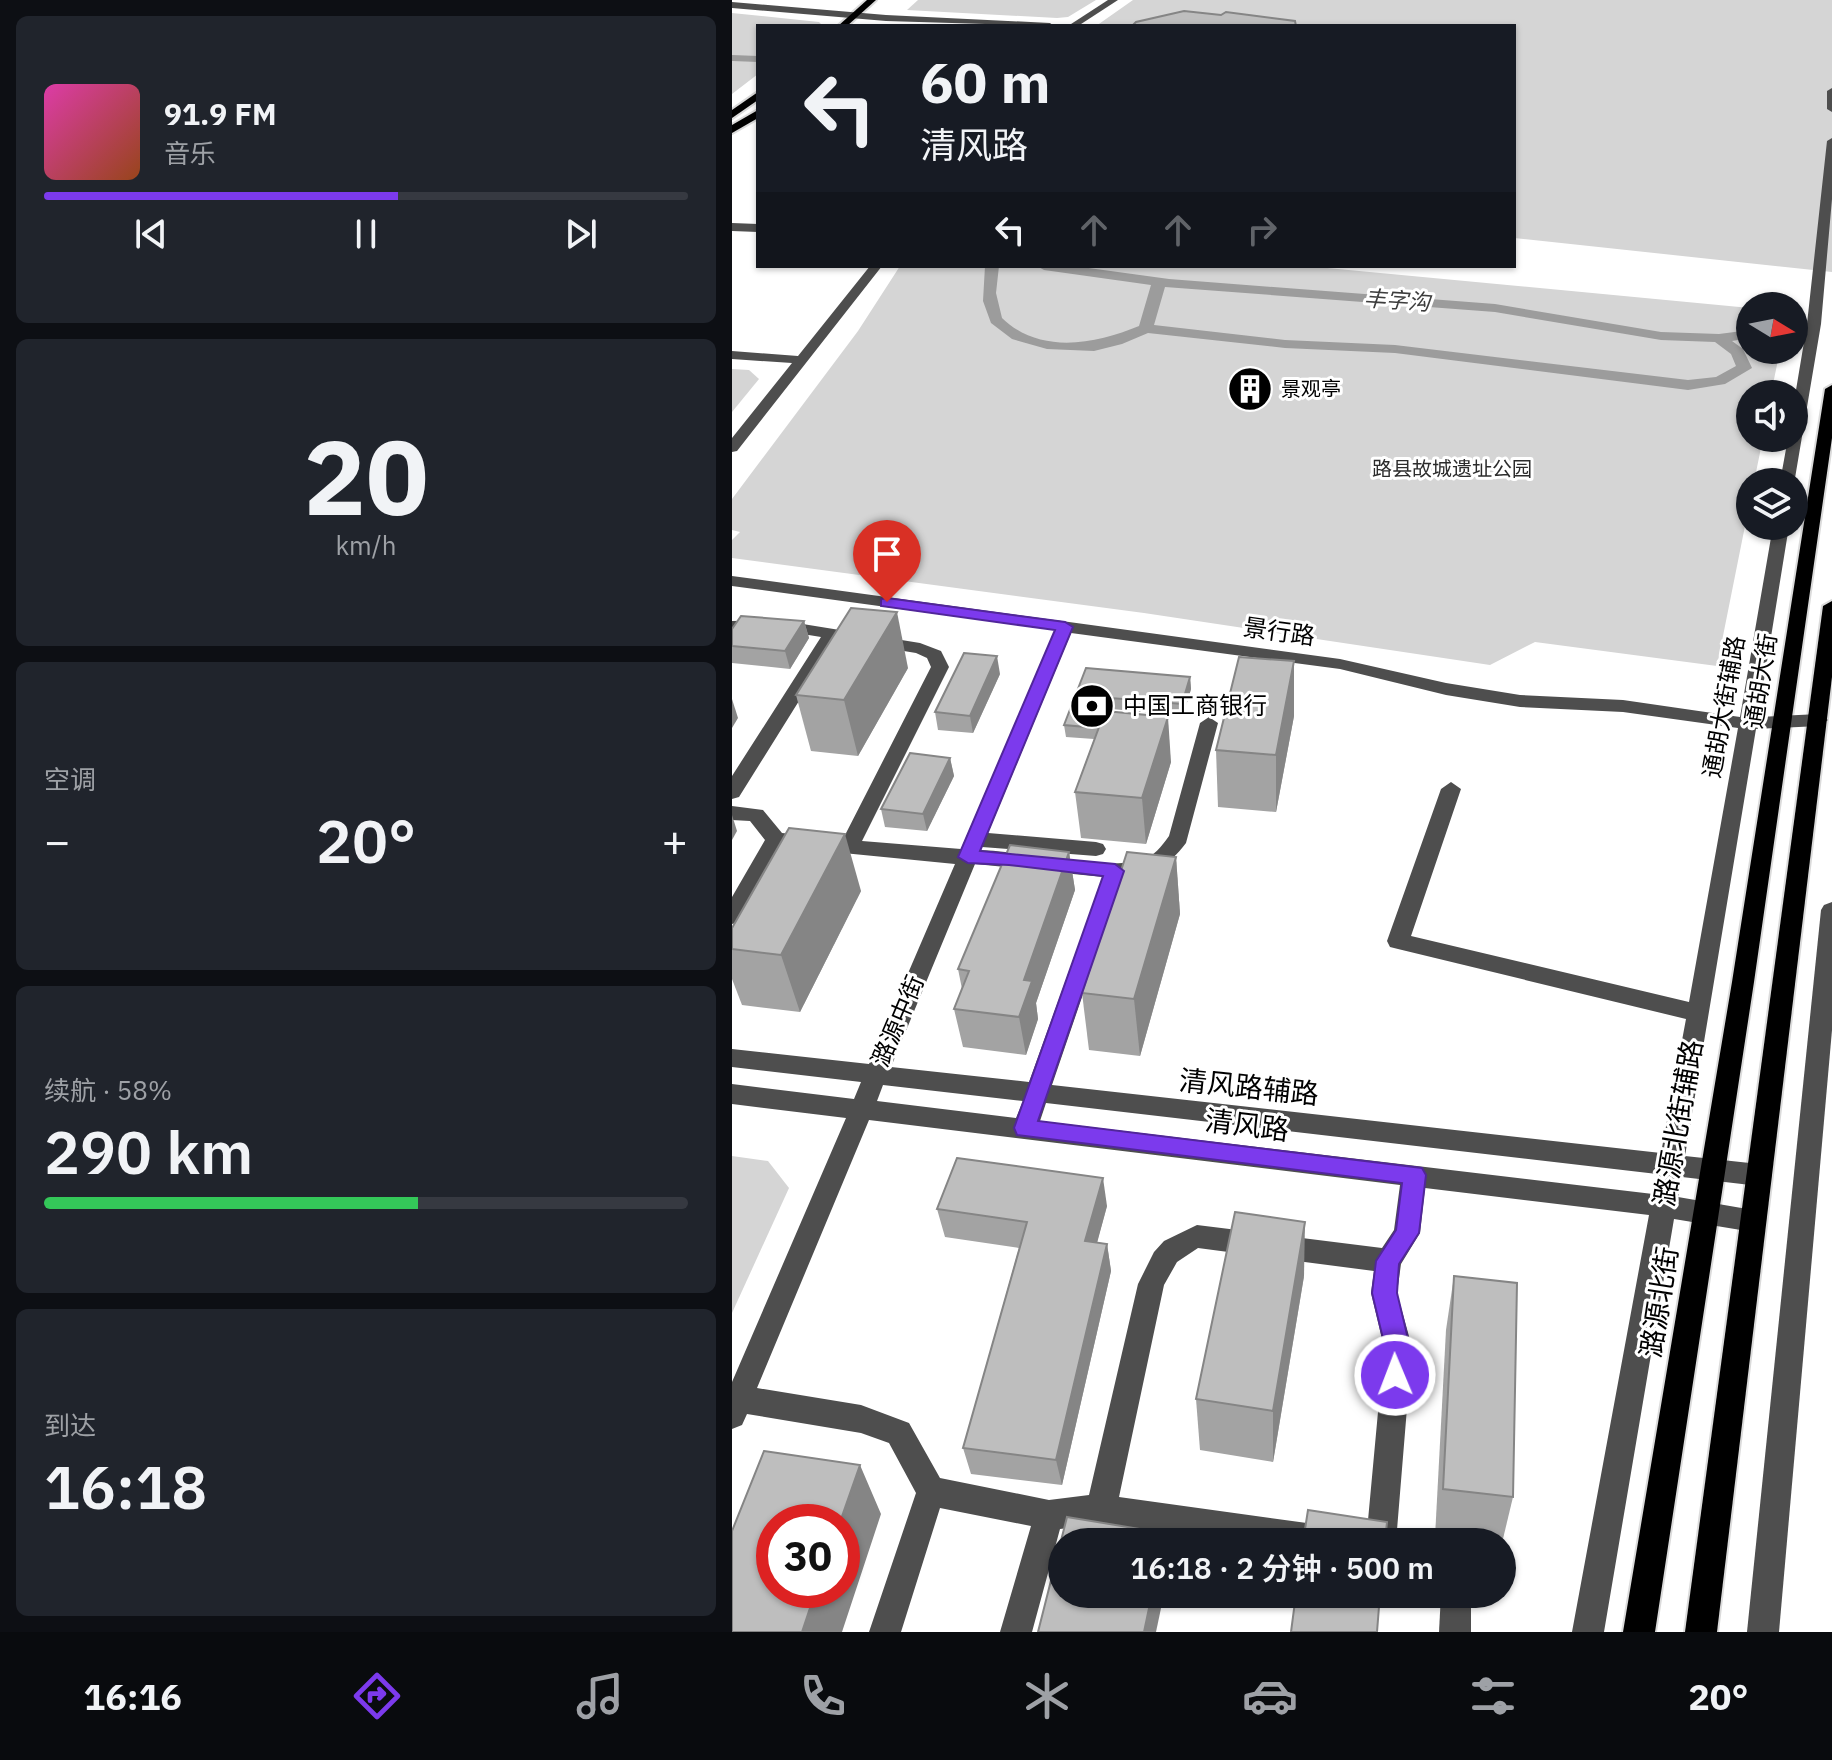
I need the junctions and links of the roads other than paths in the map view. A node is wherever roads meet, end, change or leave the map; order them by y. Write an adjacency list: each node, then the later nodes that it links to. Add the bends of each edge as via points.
1 (872, 0): 5 (main road)
2 (1114, 0): 10 (street)
3 (732, 5): 5 (street)
4 (883, 6): 6 (main road)
5 (854, 16): 6 (street); 7 (main road)
6 (870, 17): 8 (main road); 9 (street)
7 (844, 24)
8 (863, 24)
9 (1010, 24)
10 (1075, 24)
11 (1832, 91): 13 (street)
12 (756, 97): 15 (main road)
13 (1832, 109)
14 (756, 114): 16 (main road)
15 (732, 115)
16 (732, 130)
17 (1832, 141): 25 (street, via 1814,324)
18 (732, 227): 19 (street)
19 (756, 228)
20 (874, 268): 22 (street)
21 (732, 355): 22 (street)
22 (801, 360): 24 (street)
23 (1832, 389): 33 (main road, 通胡大街)
24 (732, 448)
25 (1790, 468)
26 (1779, 540): 35 (street, 通胡大街辅路)
27 (732, 581): 29 (street, 景行路)
28 (1832, 606): 32 (main road)
29 (1065, 627): 35 (street, 景行路, via 1340,664 1520,701 1623,706); 41 (street, 潞源中街)
30 (732, 630): 31 (street, via 738,625 778,625)
31 (832, 633): 37 (street); 40 (street, via 920,648 935,655 940,667)
32 (1819, 720): 33 (street, 景行路); 58 (main road)
33 (1781, 722): 35 (street, 景行路); 47 (main road, 通胡大街)
34 (1209, 723): 43 (street, via 1179,838 1148,867)
35 (1748, 724): 44 (street, 通胡大街辅路)
36 (1451, 789): 48 (street, via 1398,941)
37 (732, 792)
38 (732, 813): 39 (street, via 756,815)
39 (776, 839): 40 (street); 46 (street)
40 (849, 847): 41 (street)
41 (971, 848): 42 (street); 43 (street); 50 (street, 潞源中街)
42 (1096, 849)
43 (1115, 871): 51 (street)
44 (1719, 897): 48 (street, 潞源北街辅路)
45 (1832, 910): 76 (street)
46 (732, 916)
47 (1743, 982): 56 (main road, 潞源北街)
48 (1698, 1013): 55 (street, 潞源北街辅路)
49 (732, 1058): 50 (street, 清风路辅路)
50 (875, 1074): 51 (street, 清风路辅路); 53 (street, 潞源中街)
51 (1039, 1093): 54 (street); 55 (street, 清风路辅路)
52 (732, 1094): 53 (street, 清风路)
53 (860, 1108): 54 (street, 清风路); 63 (street, 潞源中街)
54 (1025, 1128): 57 (street, 清风路)
55 (1670, 1165): 56 (street, 清风路辅路); 59 (street, 潞源北街辅路)
56 (1711, 1170): 58 (street, 清风路辅路); 60 (main road, 潞源北街)
57 (1414, 1175): 59 (street, 清风路); 62 (street, via 1407,1233)
58 (1759, 1175): 61 (main road)
59 (1664, 1206): 60 (street, 清风路); 73 (street, 潞源北街辅路)
60 (1706, 1211): 61 (street, 清风路); 74 (main road, 潞源北街)
61 (1753, 1221): 75 (main road)
62 (1388, 1261): 65 (street, via 1197,1236 1177,1243 1151,1284); 68 (street, via 1384,1293 1398,1347)
63 (735, 1407): 64 (street, via 861,1419 899,1433)
64 (931, 1491): 66 (street); 70 (street)
65 (1101, 1509): 66 (street); 67 (street)
66 (1049, 1515): 71 (street)
67 (1236, 1528)
68 (1382, 1528)
69 (1456, 1608): 72 (street)
70 (885, 1632)
71 (1016, 1632)
72 (1455, 1632)
73 (1588, 1632)
74 (1639, 1632)
75 (1701, 1632)
76 (1763, 1632)

